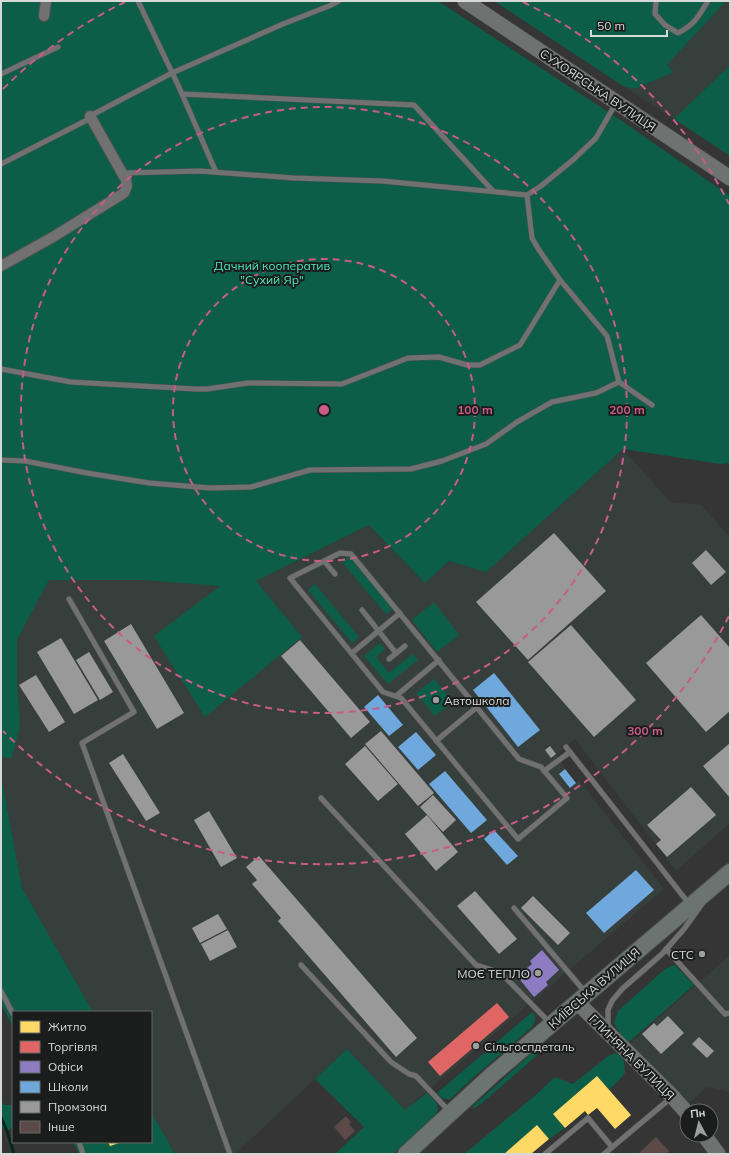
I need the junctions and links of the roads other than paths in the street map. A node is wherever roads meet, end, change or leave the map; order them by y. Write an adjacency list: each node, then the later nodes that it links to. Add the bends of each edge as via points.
1 (46, 1): 7 (street)
2 (138, 1): 9 (lane)
3 (339, 1): 9 (lane)
4 (465, 1): 12 (street, СУХОЯРСЬКА ВУЛИЦЯ)
5 (656, 1): 6 (lane, via 655,14 665,25 678,33 698,18)
6 (708, 1)
7 (44, 16)
8 (58, 47): 10 (lane)
9 (172, 73): 11 (lane); 13 (lane)
10 (1, 74)
11 (182, 94): 15 (lane); 18 (lane, via 414,104)
12 (617, 102): 17 (street, СУХОЯРСЬКА ВУЛИЦЯ); 19 (lane, via 596,138 569,164)
13 (90, 116): 14 (lane, via 87,120); 16 (street)
14 (1, 164)
15 (216, 172): 16 (lane); 18 (lane, via 382,181)
16 (123, 174): 20 (street, via 127,186 124,193)
17 (730, 178)
18 (493, 192): 19 (lane)
19 (527, 195): 21 (lane, via 532,238)
20 (1, 266)
21 (560, 280): 22 (lane, via 520,345 480,365 466,365 439,357 408,358 342,384 248,383 207,389 71,382); 23 (lane, via 607,336)
22 (1, 369)
23 (619, 382): 24 (lane); 25 (lane, via 596,393 552,402 486,444 442,461 411,469 310,470 251,487 210,488 149,483 25,461)
24 (652, 405)
25 (1, 460)
26 (324, 561): 27 (lane); 30 (lane, via 340,553 352,554); 33 (lane, via 290,578)
27 (335, 574)
28 (69, 599): 62 (lane, via 134,712 82,743)
29 (362, 610): 31 (lane)
30 (400, 613): 31 (lane); 36 (lane)
31 (378, 631): 33 (lane); 34 (lane)
32 (405, 646): 34 (lane)
33 (352, 653): 37 (lane, via 384,692)
34 (396, 653): 35 (lane)
35 (389, 659)
36 (438, 660): 37 (lane); 38 (lane)
37 (396, 696): 39 (lane, via 401,698)
38 (477, 707): 39 (lane); 42 (lane, via 519,759 541,767)
39 (436, 741): 42 (lane, via 518,839 567,798)
40 (566, 747): 41 (lane)
41 (570, 752): 42 (lane); 45 (lane)
42 (544, 771)
43 (321, 798): 53 (lane, via 476,965 501,973)
44 (725, 875): 45 (main road, КИЇВСЬКА ВУЛИЦЯ); 47 (lane)
45 (690, 906): 50 (main road, КИЇВСЬКА ВУЛИЦЯ)
46 (514, 908): 50 (lane)
47 (666, 949): 52 (lane, via 725,1014); 54 (lane, via 612,1001 608,1010 608,1024)
48 (301, 965): 57 (lane, via 392,1062 416,1076)
49 (1, 991): 51 (lane)
50 (582, 998): 53 (main road, КИЇВСЬКА ВУЛИЦЯ); 54 (street, ГЛИНЯНА ВУЛИЦЯ)
51 (12, 1012)
52 (730, 1013)
53 (551, 1024): 57 (main road, КИЇВСЬКА ВУЛИЦЯ)
54 (616, 1040): 55 (street, ГЛИНЯНА ВУЛИЦЯ)
55 (672, 1096): 56 (street, ГЛИНЯНА ВУЛИЦЯ); 60 (lane)
56 (679, 1104)
57 (450, 1113): 63 (main road, КИЇВСЬКА ВУЛИЦЯ)
58 (79, 1143): 61 (lane)
59 (710, 1143): 66 (street)
60 (612, 1147): 64 (lane, via 588,1118); 65 (lane)
61 (83, 1154)
62 (230, 1154)
63 (406, 1154)
64 (545, 1154)
65 (604, 1154)
66 (718, 1154)

